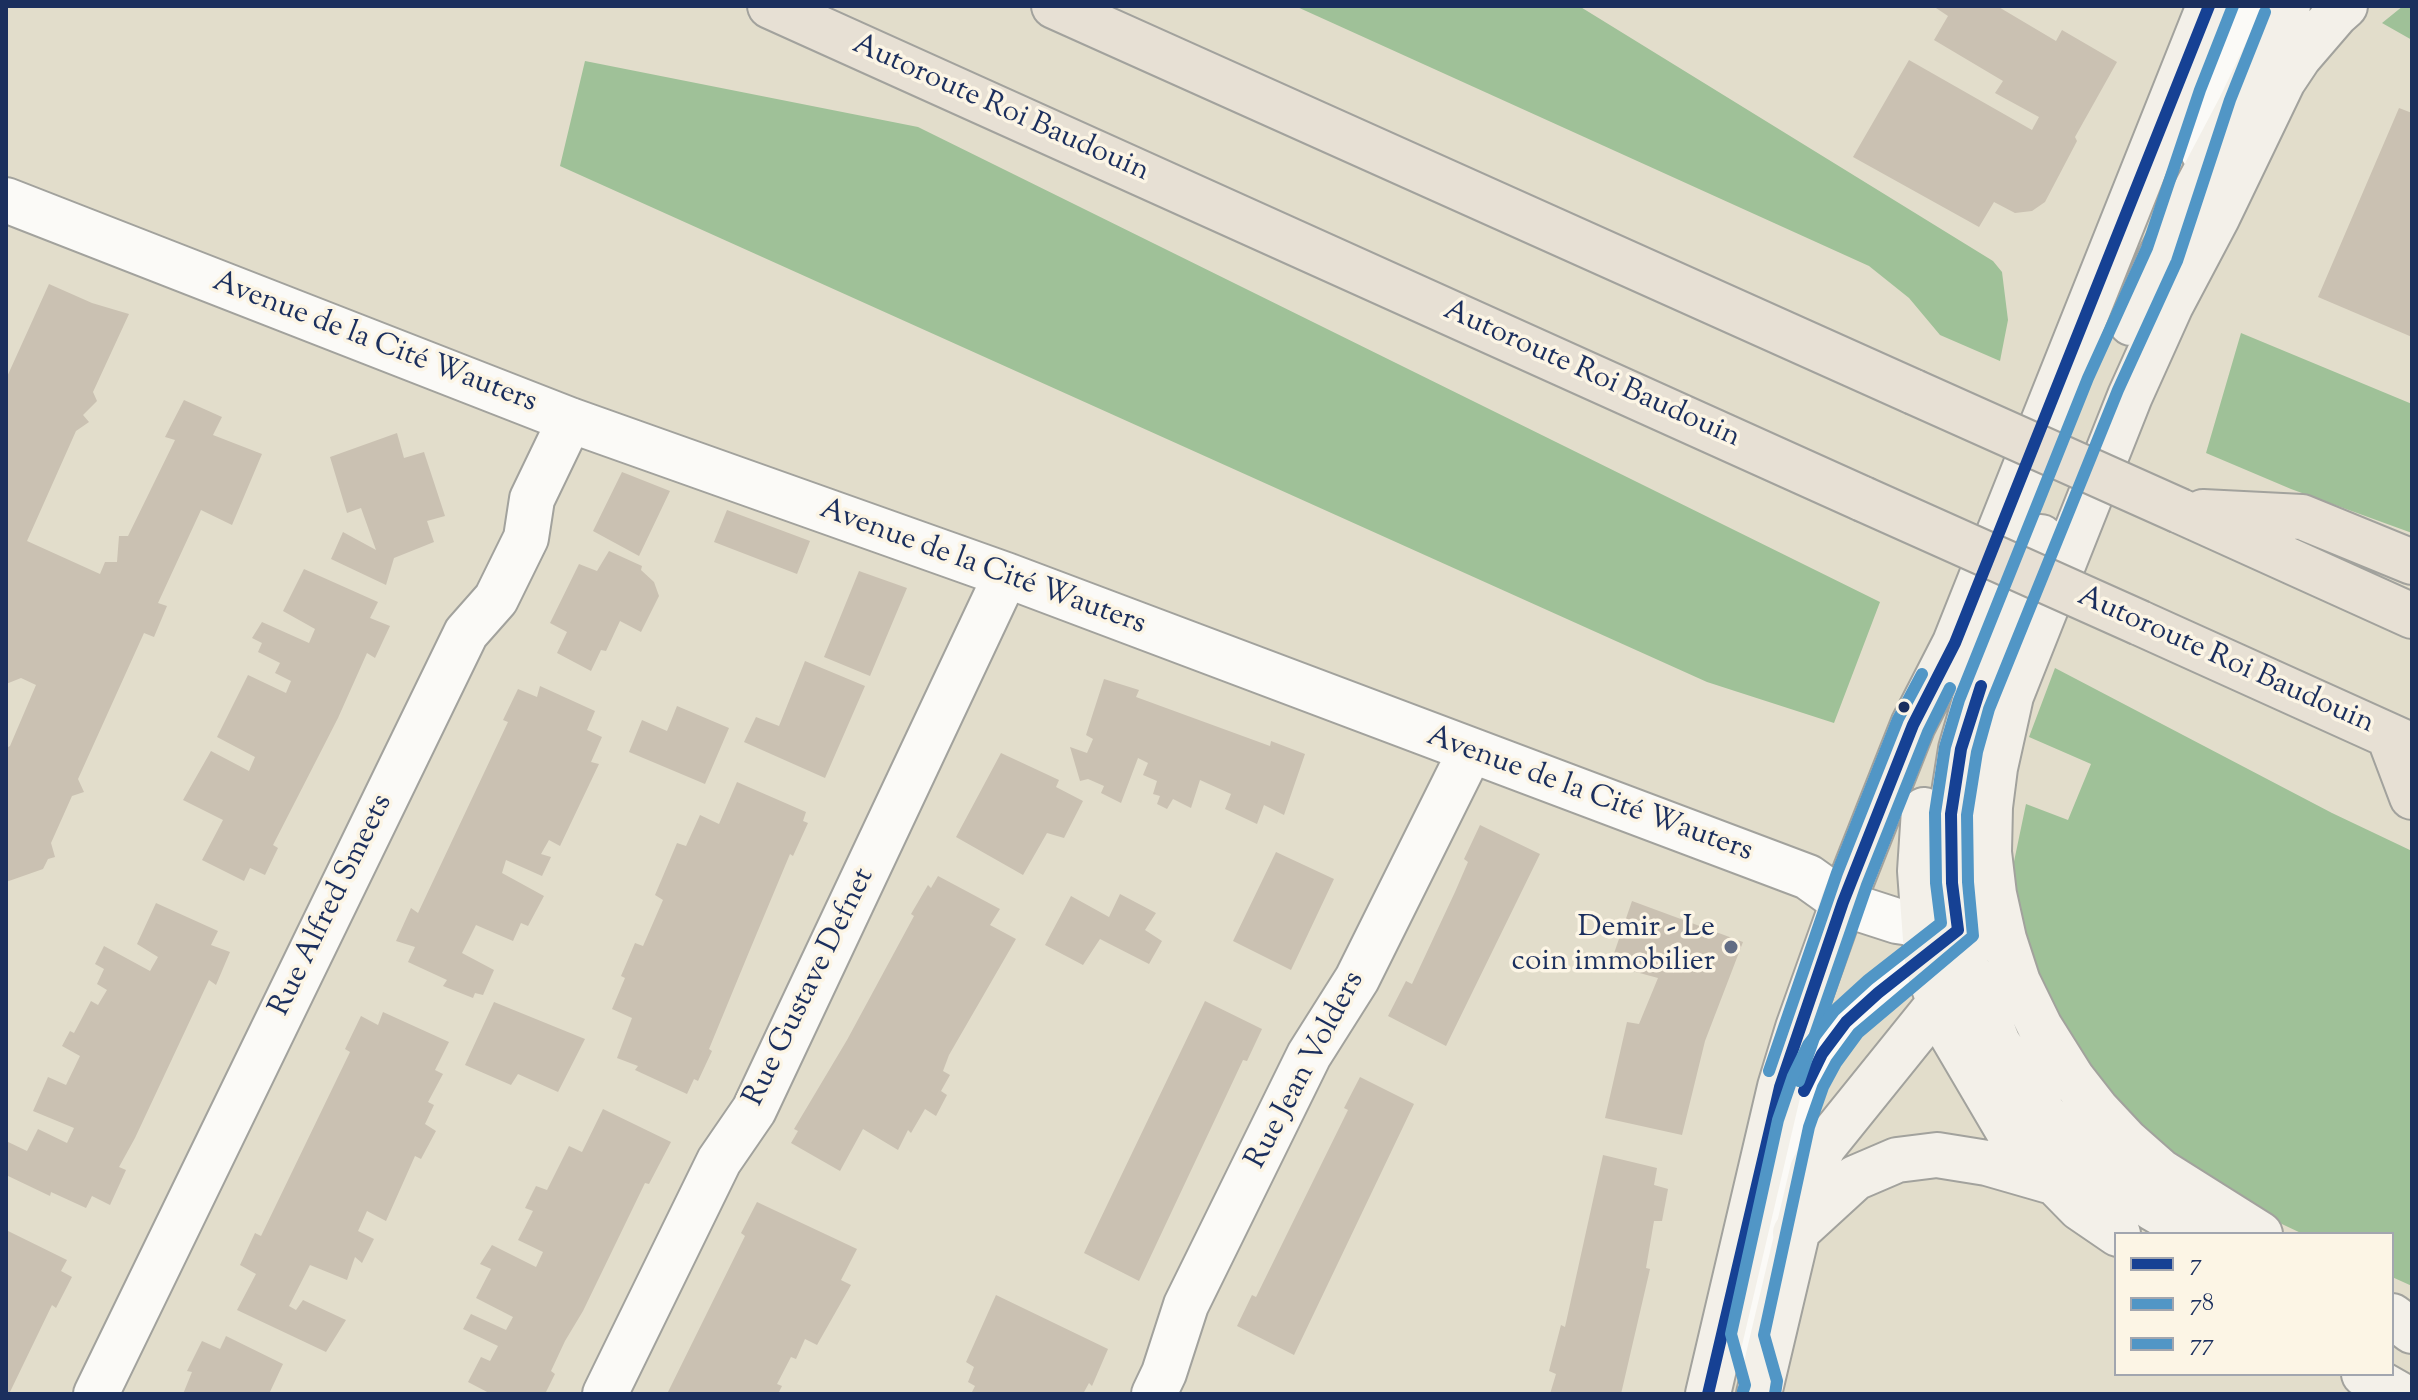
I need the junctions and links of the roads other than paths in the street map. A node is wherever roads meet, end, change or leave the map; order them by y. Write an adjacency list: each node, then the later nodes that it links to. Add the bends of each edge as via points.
1 (770, 6): 16 (highway, Autoroute Roi Baudouin, bridge)
2 (1054, 6): 11 (highway, bridge)
3 (2209, 6): 15 (main road)
4 (2250, 6): 9 (lane)
5 (2288, 6): 7 (main road)
6 (2345, 6): 7 (main road, via 2299,57)
7 (2225, 166): 9 (main road); 25 (main road, via 2021,669 1995,768 1989,852 1997,909 2018,982 2072,1078 2160,1171)
8 (6, 200): 10 (street, Avenue de la Cité Wauters)
9 (2162, 254): 20 (main road, via 2103,384 1966,730 1955,784)
10 (570, 420): 13 (street, Avenue de la Cité Wauters); 31 (street, Rue Alfred Smeets, via 532,499 526,538 496,599 466,633)
11 (2180, 511): 12 (highway, via 2302,517); 14 (highway)
12 (2412, 562)
13 (1006, 575): 17 (street, Avenue de la Cité Wauters); 32 (street, Rue Gustave Defnet, via 754,1110 719,1161)
14 (2412, 616)
15 (1955, 643): 19 (main road, via 1913,725); 20 (main road, via 1930,753 1920,871)
16 (2400, 741): 18 (highway)
17 (1470, 752): 19 (street, Avenue de la Cité Wauters, via 1808,877); 33 (street, Rue Jean Volders, via 1206,1263)
18 (2412, 797)
19 (1843, 902): 20 (street, Avenue de la Cité Wauters); 34 (main road, via 1780,1087)
20 (1944, 944): 21 (main road); 24 (main road, via 2044,1114 2091,1164); 30 (lane, via 1846,1022 1808,1081 1747,1336)
21 (1940, 1003): 22 (main road, via 1950,1032 2007,1129); 26 (main road, via 1824,1146)
22 (2053, 1182): 23 (main road); 26 (main road, via 1937,1155 1897,1160 1855,1178)
23 (2115, 1232)
24 (2194, 1232)
25 (2257, 1232)
26 (1795, 1233): 30 (main road)
27 (2394, 1318): 28 (main road)
28 (2412, 1331)
29 (2368, 1376): 35 (main road)
30 (1760, 1389)
31 (96, 1394)
32 (605, 1394)
33 (1154, 1394)
34 (1708, 1394)
35 (2399, 1394)

